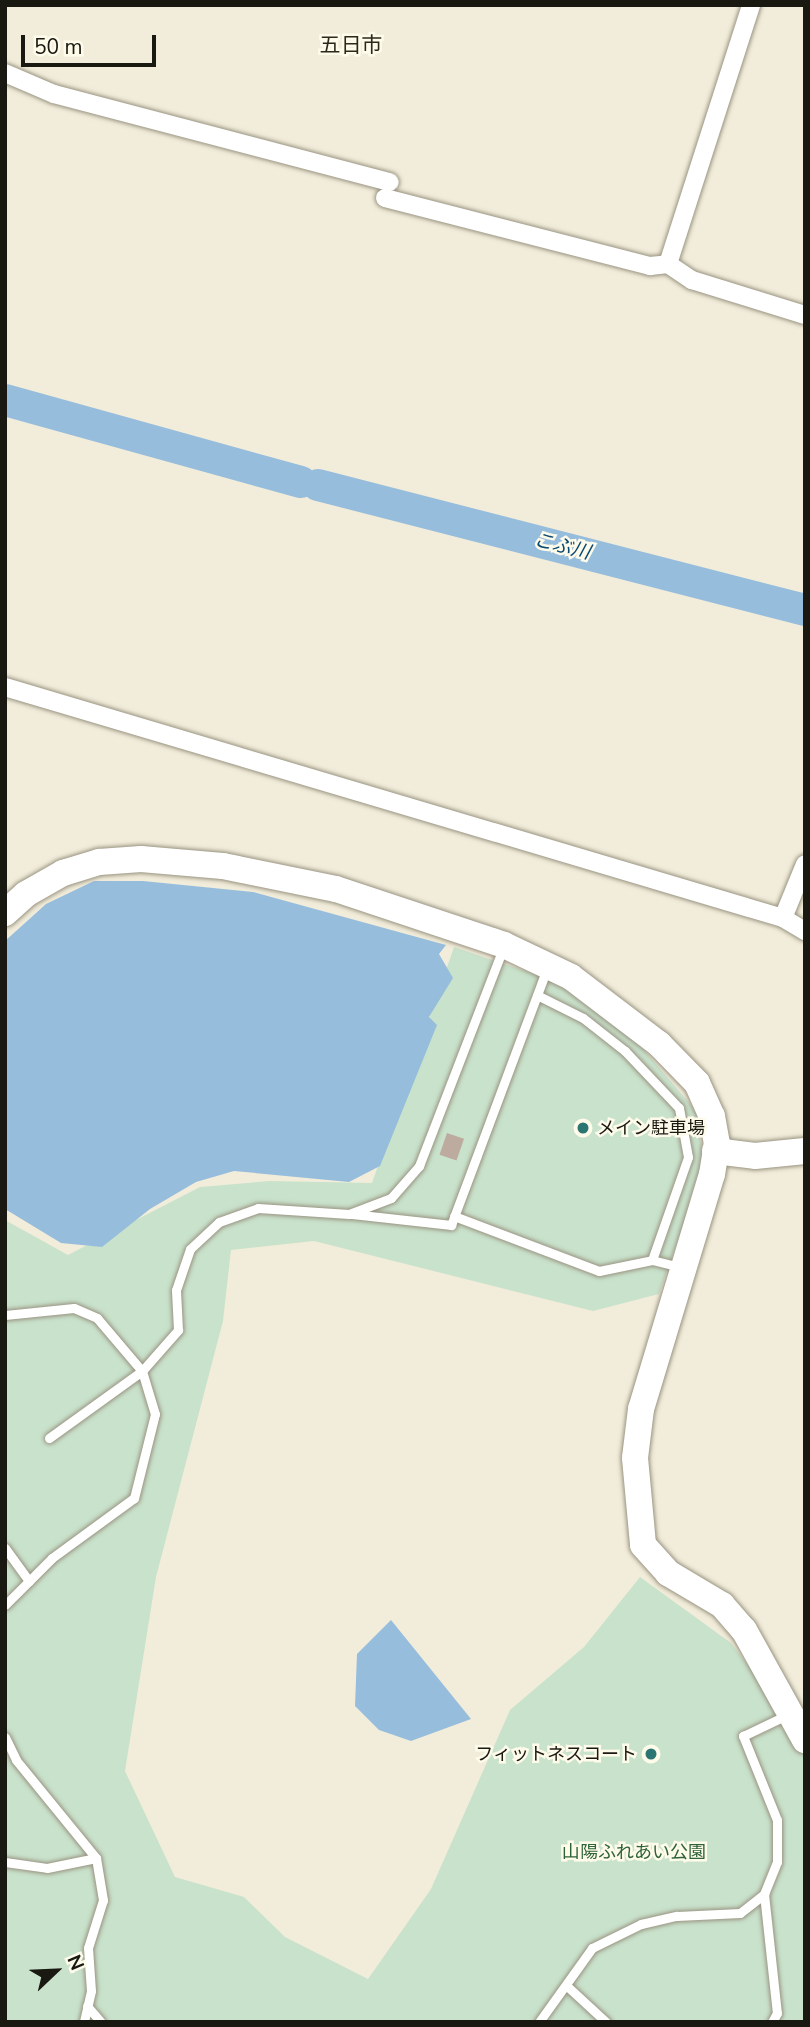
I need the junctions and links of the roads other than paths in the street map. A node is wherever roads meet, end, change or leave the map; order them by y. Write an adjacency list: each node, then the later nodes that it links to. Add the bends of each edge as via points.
1 (751, 5): 3 (street)
2 (5, 73): 3 (street, via 54,94 650,266)
3 (668, 264): 4 (street, via 692,280)
4 (805, 315)
5 (5, 687): 8 (street)
6 (805, 864): 8 (street)
7 (5, 913): 10 (street, via 26,894 63,873 99,862 141,859 223,866 336,889)
8 (783, 918): 9 (street)
9 (805, 931)
10 (504, 945): 11 (street); 15 (lane, via 419,1166 391,1198)
11 (548, 966): 12 (lane); 13 (street, via 617,1008 698,1083 712,1116)
12 (537, 995): 16 (lane); 17 (lane, via 583,1018 625,1051 679,1108 688,1157)
13 (715, 1151): 14 (street, via 755,1156); 18 (street)
14 (805, 1151)
15 (349, 1214): 16 (lane, via 451,1226); 20 (lane, via 258,1208 219,1222 190,1249 176,1290 178,1330)
16 (454, 1216): 17 (lane, via 599,1271)
17 (652, 1260): 18 (lane)
18 (682, 1268): 25 (street, via 641,1409 635,1458 643,1545 668,1573 722,1605 744,1630)
19 (5, 1315): 20 (lane, via 75,1308 97,1318)
20 (142, 1371): 21 (lane); 23 (lane, via 155,1414 134,1498 52,1558)
21 (49, 1438)
22 (5, 1548): 23 (lane)
23 (29, 1581): 24 (lane)
24 (5, 1605)
25 (791, 1713): 27 (street); 30 (lane, via 743,1736 777,1821 777,1862)
26 (5, 1737): 28 (lane, via 16,1760)
27 (805, 1740)
28 (96, 1858): 29 (lane, via 47,1868); 32 (lane, via 103,1899 88,1948)
29 (5, 1862)
30 (764, 1894): 31 (lane, via 740,1913 677,1916 641,1924 592,1948); 37 (lane, via 777,2013)
31 (568, 1987): 35 (lane); 36 (lane)
32 (87, 2006): 33 (lane); 34 (lane)
33 (83, 2022)
34 (101, 2022)
35 (539, 2022)
36 (606, 2022)
37 (772, 2022)

